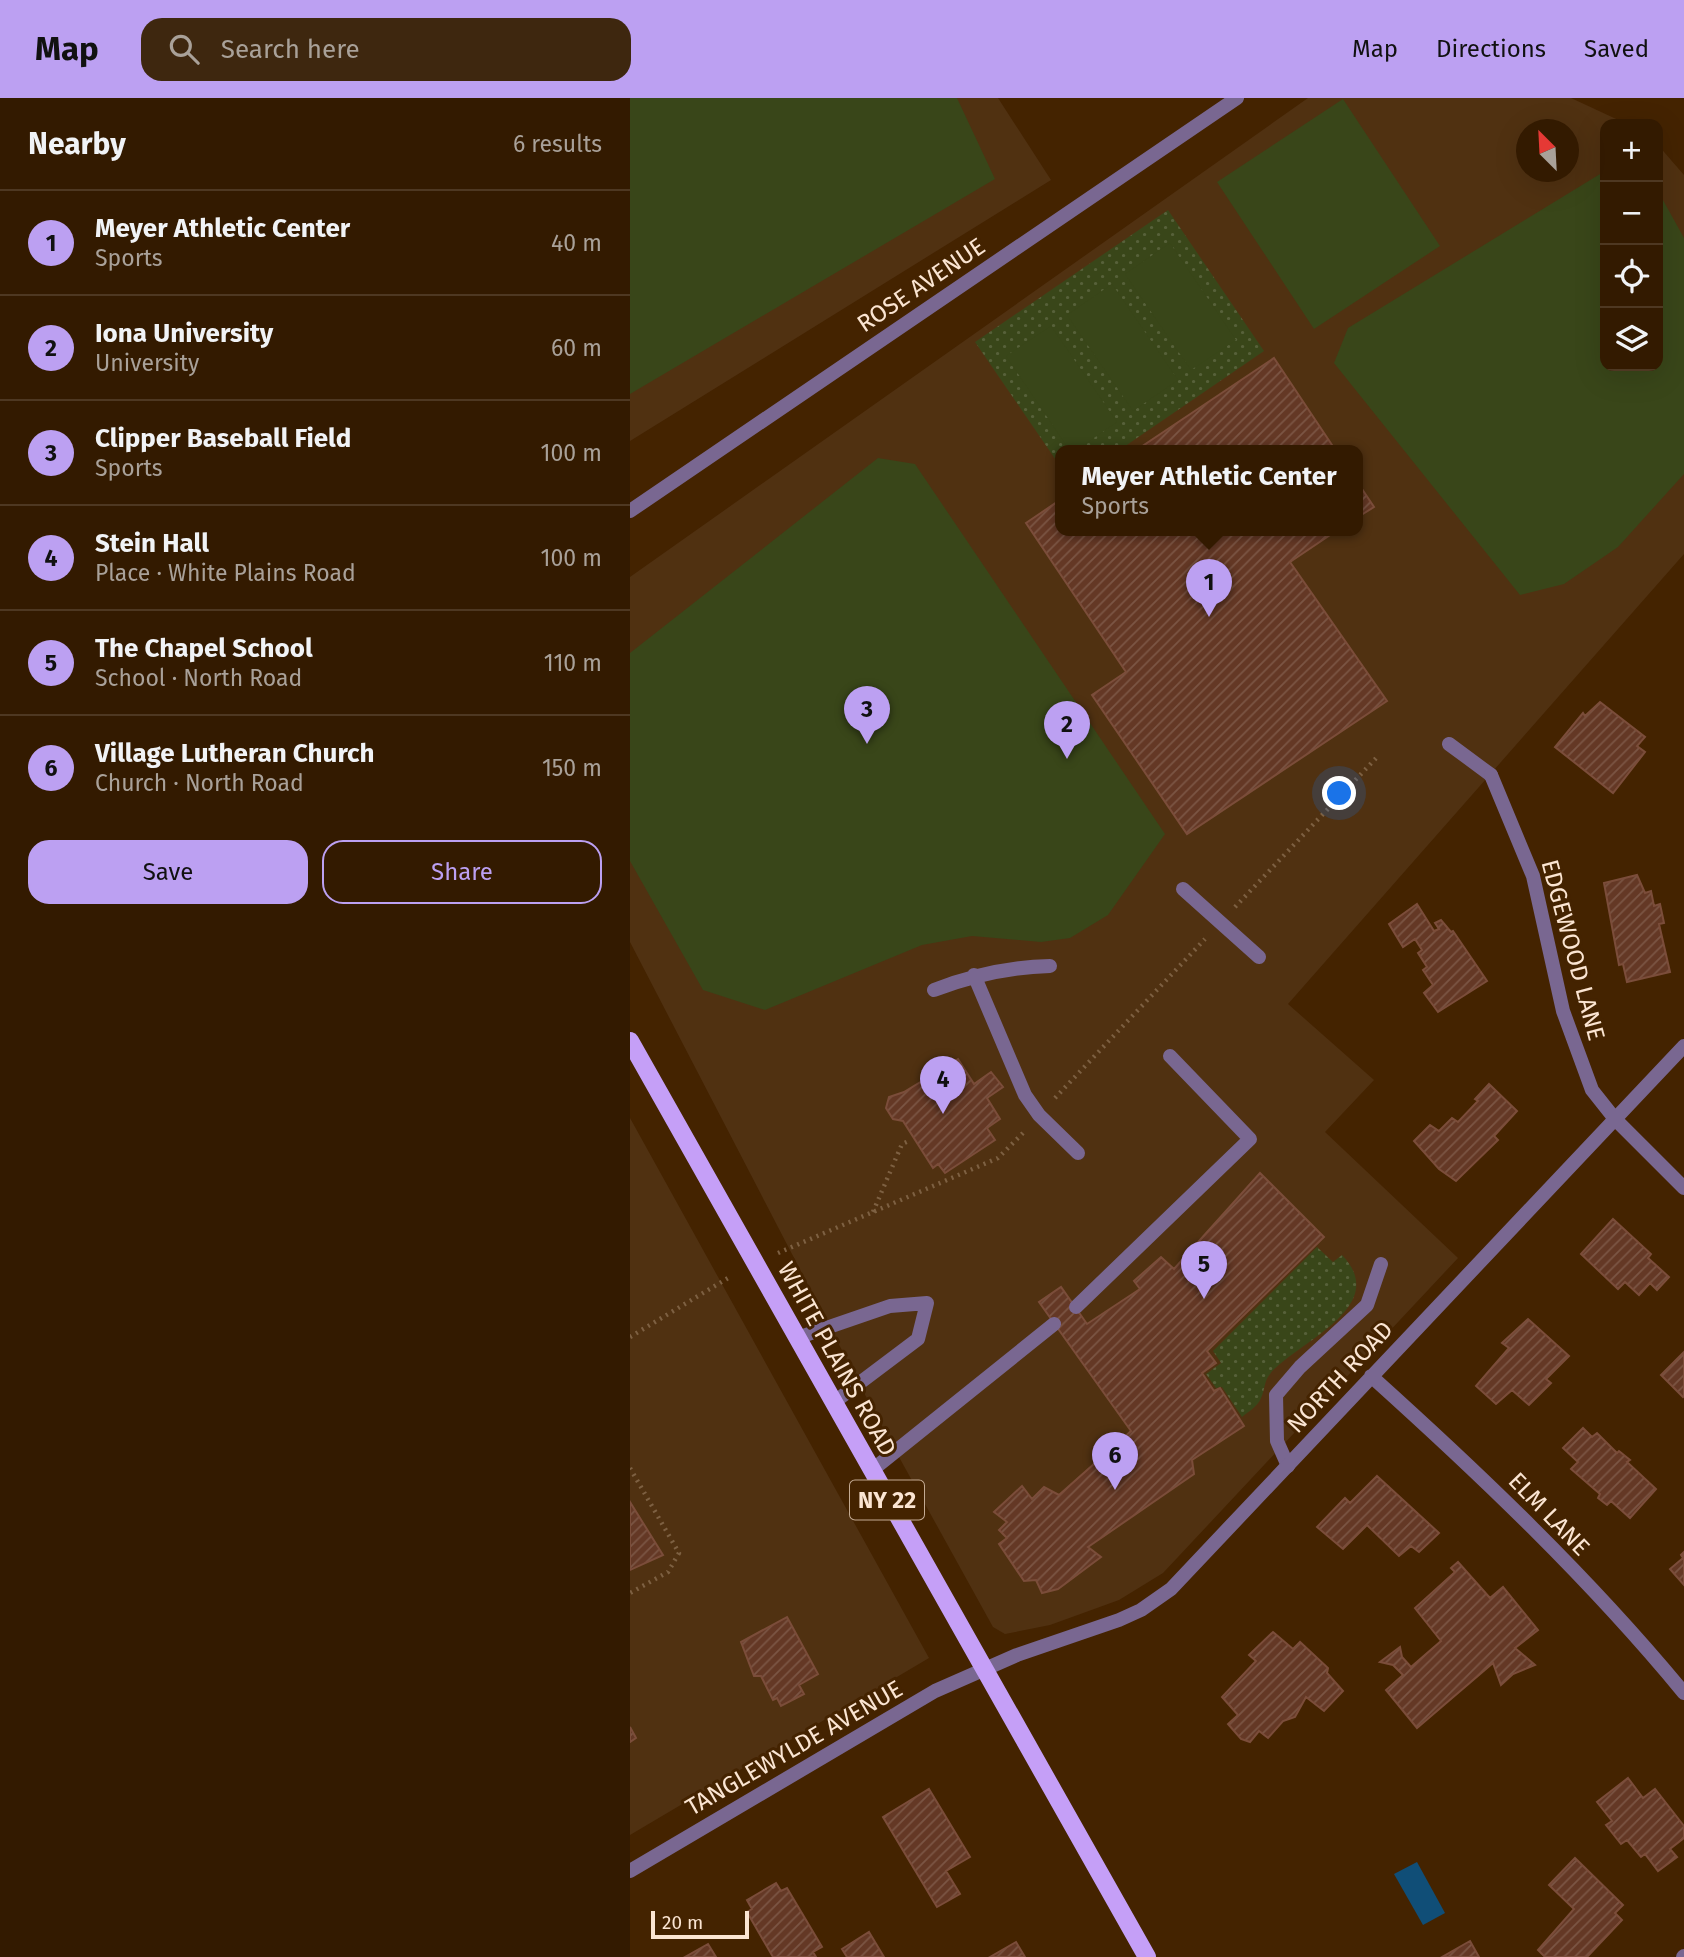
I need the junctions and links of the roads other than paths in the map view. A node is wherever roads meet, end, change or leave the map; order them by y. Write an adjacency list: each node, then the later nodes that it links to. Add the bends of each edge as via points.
1 (1237, 98): 2 (street, ROSE AVENUE)
2 (630, 510)
3 (1450, 744): 12 (street, EDGEWOOD LANE, via 1491,775 1533,876 1577,1055 1592,1090)
4 (1183, 889): 5 (street)
5 (1259, 957)
6 (1050, 966): 7 (street)
7 (974, 975): 8 (street); 13 (street, via 1025,1095)
8 (934, 990)
9 (630, 1041): 18 (main road, WHITE PLAINS ROAD / NY 22)
10 (1684, 1046): 12 (street, NORTH ROAD)
11 (1170, 1056): 16 (street, via 1250,1139)
12 (1615, 1119): 14 (street, EDGEWOOD LANE); 19 (street, NORTH ROAD)
13 (1078, 1153)
14 (1684, 1188)
15 (1381, 1264): 21 (street, via 1367,1305 1276,1395 1277,1441)
16 (1076, 1307)
17 (1054, 1324): 22 (street)
18 (797, 1338): 20 (main road, WHITE PLAINS ROAD / NY 22); 20 (street, via 890,1307 927,1303 918,1339)
19 (1371, 1376): 21 (street, NORTH ROAD); 24 (street, ELM LANE, via 1472,1467)
20 (833, 1403): 22 (main road, WHITE PLAINS ROAD / NY 22)
21 (1288, 1466): 23 (street, NORTH ROAD, via 1171,1589 1141,1610)
22 (871, 1471): 23 (main road, WHITE PLAINS ROAD / NY 22)
23 (983, 1670): 25 (street, TANGLEWYLDE AVENUE, via 935,1691); 26 (main road, WHITE PLAINS ROAD / NY 22)
24 (1684, 1693)
25 (630, 1871)
26 (1147, 1957)

